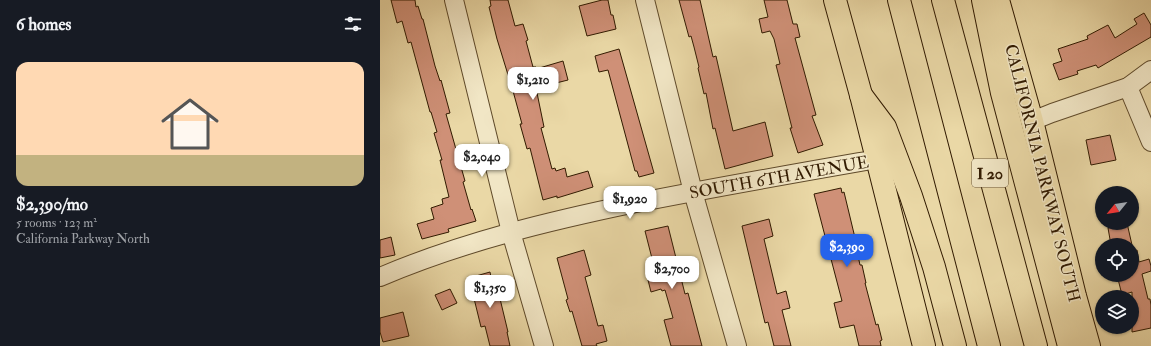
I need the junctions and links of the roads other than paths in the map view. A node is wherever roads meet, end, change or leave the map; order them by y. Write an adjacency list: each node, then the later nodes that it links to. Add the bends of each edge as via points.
1 (454, 0): 15 (street)
2 (644, 0): 14 (street)
3 (835, 0): 10 (main road)
4 (899, 0): 21 (main road, I 20)
5 (943, 0): 22 (main road, I 20)
6 (983, 0): 23 (main road, via 1002,93)
7 (998, 0): 11 (main road, CALIFORNIA PARKWAY SOUTH)
8 (1151, 70): 9 (street)
9 (1128, 87): 11 (street); 12 (street)
10 (861, 95): 13 (main road); 20 (main road, via 885,128 891,141 934,267)
11 (1032, 121): 24 (main road, CALIFORNIA PARKWAY SOUTH, via 1074,296)
12 (1151, 142)
13 (877, 159): 14 (street, SOUTH 6TH AVENUE); 19 (main road)
14 (693, 192): 15 (street, SOUTH 6TH AVENUE, via 579,215); 18 (street)
15 (511, 232): 16 (street, SOUTH 6TH AVENUE, via 452,250); 17 (street)
16 (380, 277)
17 (544, 346)
18 (738, 346)
19 (924, 346)
20 (955, 346)
21 (989, 346)
22 (1036, 346)
23 (1068, 346)
24 (1089, 346)

